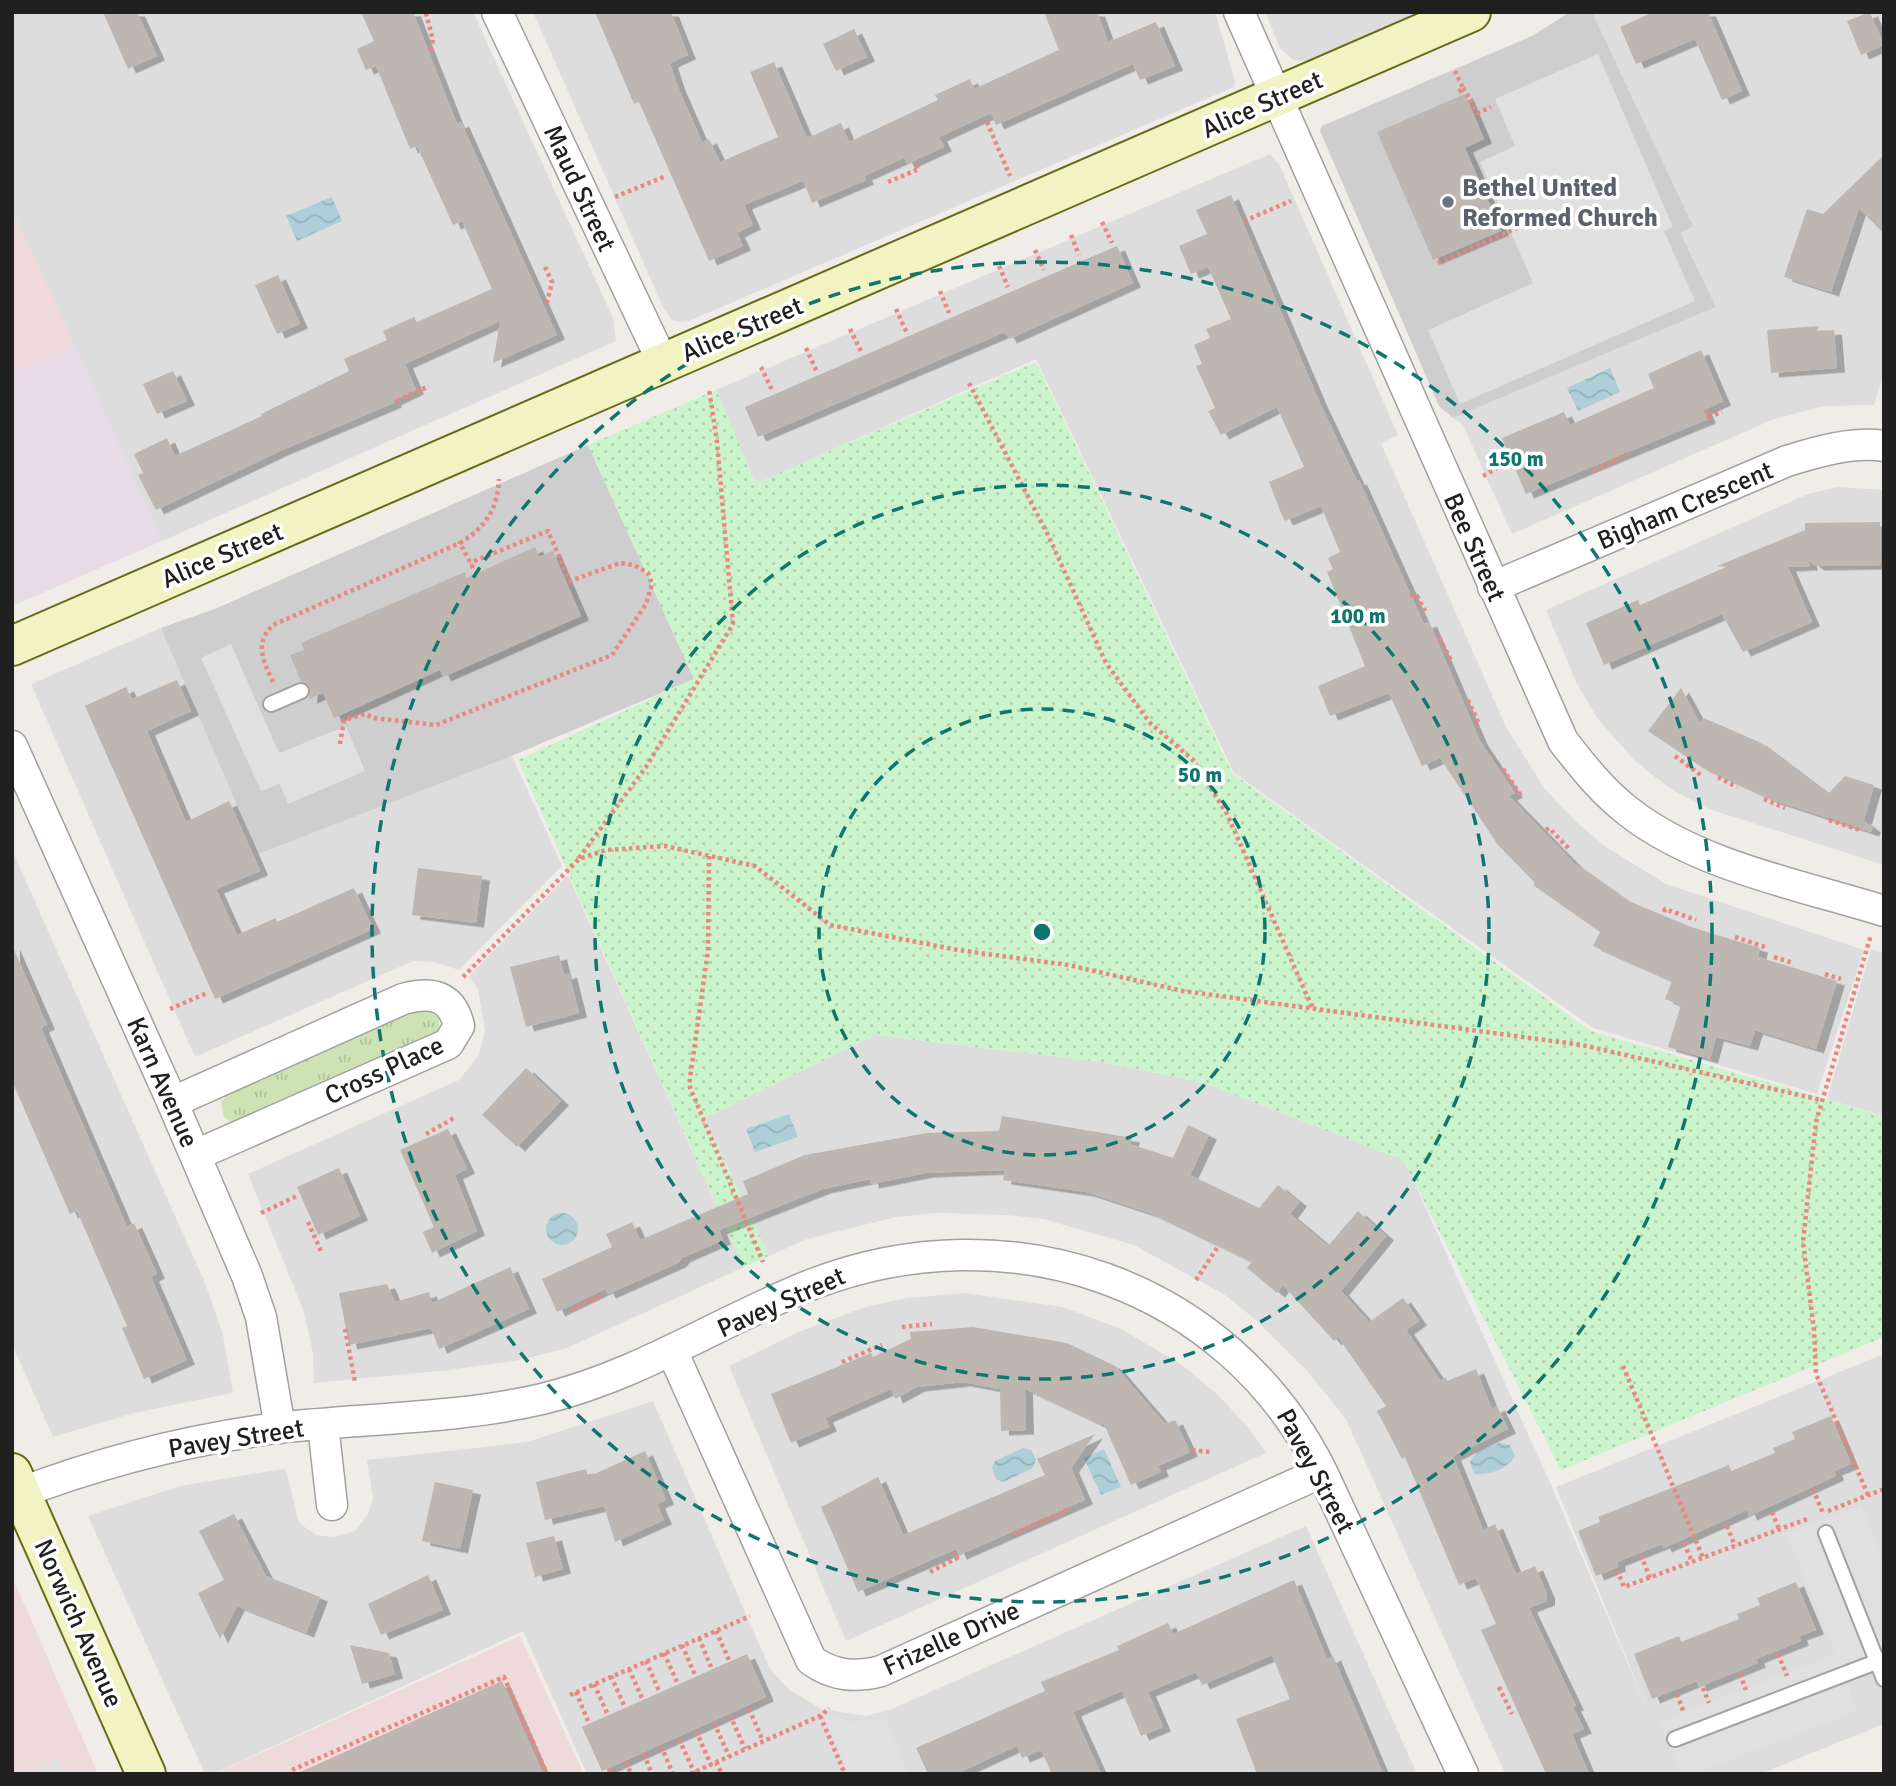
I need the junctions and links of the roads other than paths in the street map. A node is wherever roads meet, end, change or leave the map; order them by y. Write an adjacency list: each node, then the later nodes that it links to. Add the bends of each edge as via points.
1 (497, 12): 5 (street, Maud Street)
2 (1239, 12): 4 (street, Bee Street)
3 (1471, 12): 4 (street, Alice Street)
4 (1277, 97): 5 (street, Alice Street); 7 (street, Bee Street)
5 (663, 363): 8 (street, Alice Street)
6 (1884, 446): 7 (street, Bigham Crescent, via 1818,452 1787,461)
7 (1493, 587): 12 (street, Bee Street, via 1563,741 1630,813 1693,849)
8 (12, 646)
9 (301, 691): 10 (lane)
10 (276, 701)
11 (12, 746): 13 (street, Karn Avenue)
12 (1881, 910)
13 (173, 1102): 14 (street, Karn Avenue); 14 (street, Cross Place, via 424,993 447,1001 457,1017 454,1035 440,1049)
14 (196, 1155): 17 (street, Karn Avenue, via 258,1308)
15 (672, 1351): 16 (street, Pavey Street, via 570,1391 512,1405); 18 (street, Pavey Street, via 810,1285 873,1266 950,1254 1007,1256 1066,1266 1129,1287 1230,1350 1280,1401); 18 (street, Frizelle Drive, via 811,1660 826,1671 863,1676 881,1671)
16 (323, 1425): 17 (street, Pavey Street); 20 (street)
17 (280, 1428): 19 (street, Pavey Street, via 212,1438)
18 (1322, 1472): 26 (street, Pavey Street)
19 (15, 1487): 25 (street, Norwich Avenue)
20 (332, 1505)
21 (1826, 1533): 22 (lane)
22 (1880, 1660): 23 (lane); 24 (lane)
23 (1884, 1679)
24 (1675, 1739)
25 (146, 1774)
26 (1463, 1774)

